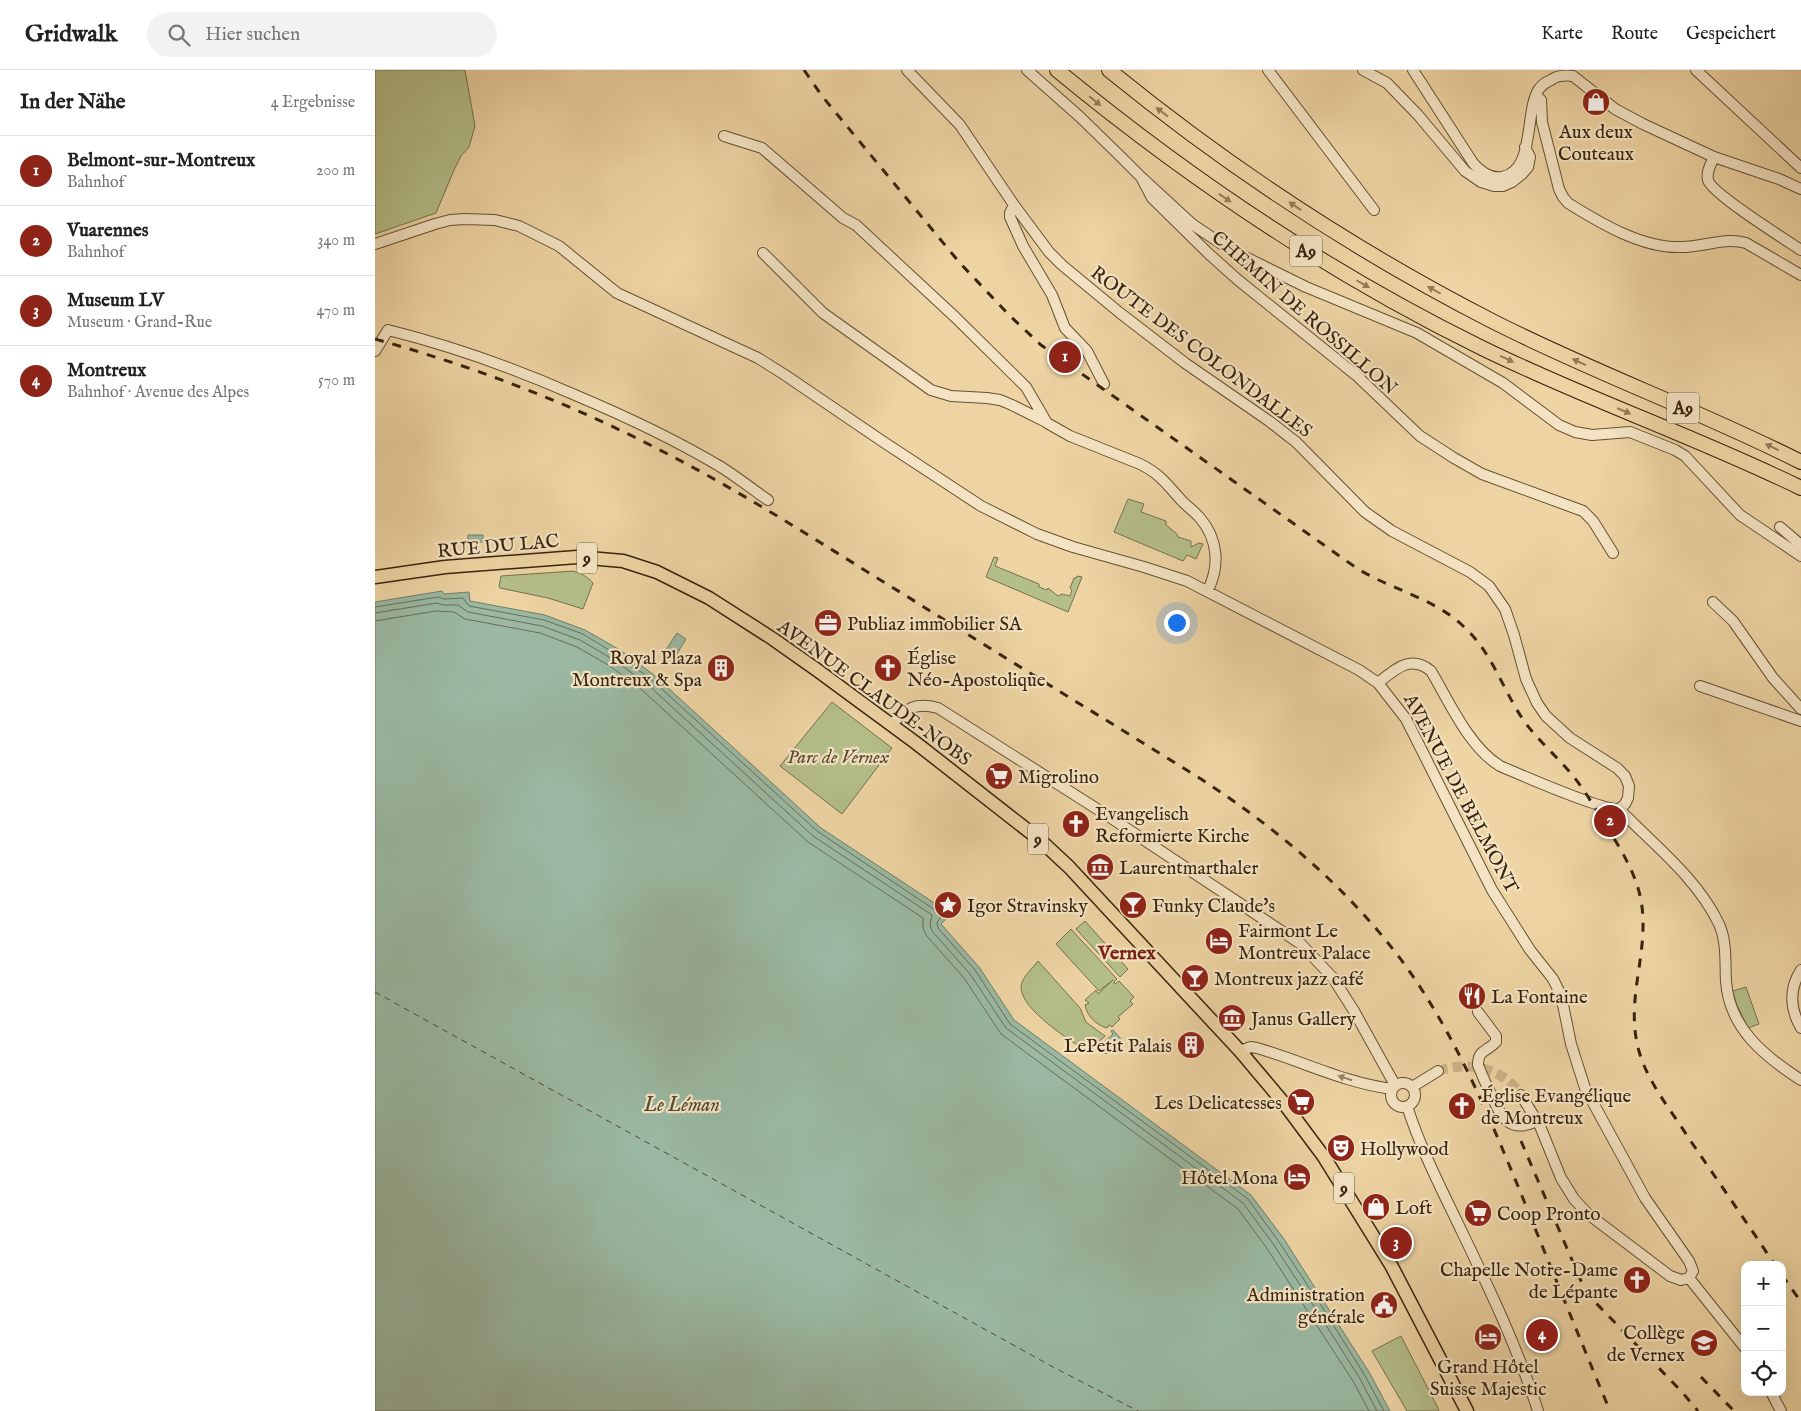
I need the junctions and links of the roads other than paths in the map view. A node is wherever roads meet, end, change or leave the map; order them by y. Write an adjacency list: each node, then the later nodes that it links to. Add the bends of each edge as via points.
1 (907, 70): 17 (street, ROUTE DES COLONDALLES, via 959,125)
2 (1027, 70): 15 (street, CHEMIN DE ROSSILLON)
3 (1057, 70): 27 (highway, A9, one-way to 27, via 1134,133 1224,197 1392,301 1579,393)
4 (1109, 70): 26 (highway, A9, one-way to 4, via 1488,318 1361,248 1235,165)
5 (1268, 70): 18 (street)
6 (1363, 70): 12 (street, via 1387,83 1465,171 1481,182 1493,186 1512,182 1528,167 1530,158)
7 (1413, 70): 12 (street, via 1473,162 1484,173 1504,177 1513,172 1521,162)
8 (1696, 70): 14 (street)
9 (1567, 73): 10 (street, via 1545,84); 13 (street, via 1615,109)
10 (1536, 96): 12 (street); 22 (street, via 1541,100 1542,122 1559,189 1568,203 1614,229 1656,244 1678,248 1721,240 1746,243)
11 (724, 136): 25 (street, via 762,148 843,218 856,225 1025,387)
12 (1525, 147)
13 (1714, 158): 16 (street); 20 (street, via 1707,174 1712,186)
14 (1801, 168)
15 (1141, 177): 31 (street, CHEMIN DE ROSSILLON, via 1152,198 1209,254 1356,375 1420,436 1482,474 1583,511); 32 (street, via 1192,224 1229,249 1306,287 1417,333 1503,384 1559,425 1592,435 1630,432 1675,450 1685,456 1740,516)
16 (1801, 189)
17 (1015, 205): 24 (street, via 1010,217 1023,246 1047,286 1065,328 1087,351); 42 (street, ROUTE DES COLONDALLES, via 1061,265 1185,363 1289,437 1365,512 1391,531 1470,572 1489,586 1505,609 1526,680 1546,716 1569,738 1625,776 1629,786 1628,798)
18 (1374, 210)
19 (375, 244): 34 (street, AVENUE DE BELMONT, via 457,220 495,220 519,226 559,246 617,293 758,358 785,374 981,506 1037,534 1179,578)
20 (1801, 250)
21 (763, 252): 25 (street, via 823,313 931,390 951,396 1001,400)
22 (1801, 275)
23 (375, 351): 28 (street, via 388,330 481,357 641,423 722,468)
24 (1104, 384)
25 (1047, 423): 34 (street, via 1150,469 1167,483 1200,518 1214,546 1215,568)
26 (1801, 462)
27 (1801, 488)
28 (768, 500)
29 (1781, 527): 30 (street)
30 (1801, 545)
31 (1613, 553)
32 (1801, 556)
33 (375, 577): 36 (main road, RUE DU LAC / 9, via 445,567 577,557 623,561 657,572)
34 (1207, 590): 37 (street, AVENUE DE BELMONT)
35 (1713, 602): 39 (street, via 1733,621 1773,678)
36 (732, 613): 41 (main road, AVENUE CLAUDE-NOBS / 9)
37 (1378, 683): 42 (street, via 1405,664 1425,666 1474,743 1491,761 1591,802); 54 (street, AVENUE DE BELMONT, via 1406,719 1492,890 1529,950 1559,990 1585,1088 1645,1198 1689,1261 1693,1271)
38 (1700, 686): 40 (street)
39 (1801, 709)
40 (1801, 721)
41 (891, 725): 46 (main road, AVENUE CLAUDE-NOBS / 9, via 1069,867); 49 (street, via 913,707 937,708 1288,935 1313,955 1333,978)
42 (1619, 809): 48 (street, via 1677,866 1708,904 1725,944 1728,996 1736,1018 1747,1036 1764,1053)
43 (1801, 970): 45 (street, via 1792,997 1794,1013)
44 (1478, 1012): 53 (street, via 1496,1036 1492,1047 1480,1053 1478,1065 1500,1115 1508,1123 1531,1124)
45 (1801, 1028)
46 (1244, 1055): 49 (street, one-way to 46, via 1375,1087 1349,1080 1257,1048 1251,1047); 57 (main road, 9, via 1283,1102 1345,1189 1391,1265)
47 (1438, 1071): 50 (street)
48 (1801, 1080)
49 (1394, 1087): 50 (street, via 1406,1083); 52 (street, via 1391,1097 1399,1106)
50 (1412, 1087): 52 (street, via 1415,1097)
51 (1521, 1095): 53 (street)
52 (1407, 1106): 58 (street, via 1421,1147 1491,1293)
53 (1537, 1121): 54 (street, via 1561,1178 1579,1205 1670,1276 1681,1280)
54 (1689, 1278): 55 (street)
55 (1741, 1343)
56 (1773, 1396): 59 (street)
57 (1467, 1411)
58 (1538, 1411)
59 (1781, 1411)

